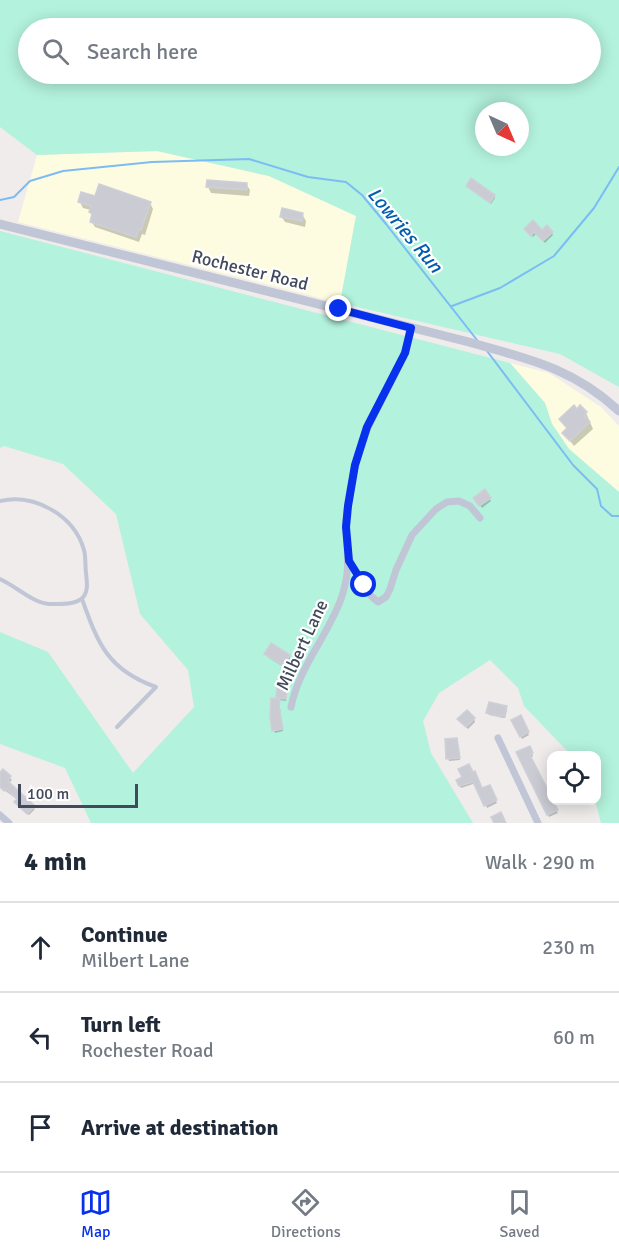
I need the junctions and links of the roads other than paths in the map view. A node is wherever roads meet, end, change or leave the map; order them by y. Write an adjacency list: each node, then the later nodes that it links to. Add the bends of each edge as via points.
1 (0, 224): 2 (street, Rochester Road)
2 (411, 328): 3 (street, Rochester Road, via 499,350 573,376); 6 (street, Milbert Lane, via 405,353 367,427 355,465 347,517)
3 (619, 411)
4 (0, 501): 8 (lane, via 32,501 49,508 70,525 84,551 87,590)
5 (480, 518): 6 (street, Milbert Lane, via 470,506 459,501 436,509 412,535 386,597 378,602)
6 (349, 561): 9 (street, Milbert Lane, via 331,625 294,690)
7 (0, 579): 8 (lane, via 48,604)
8 (82, 599): 10 (lane, via 110,658 136,680 156,687)
9 (291, 707)
10 (117, 727)
11 (498, 738): 14 (street)
12 (0, 815): 13 (street)
13 (9, 823)
14 (538, 823)

